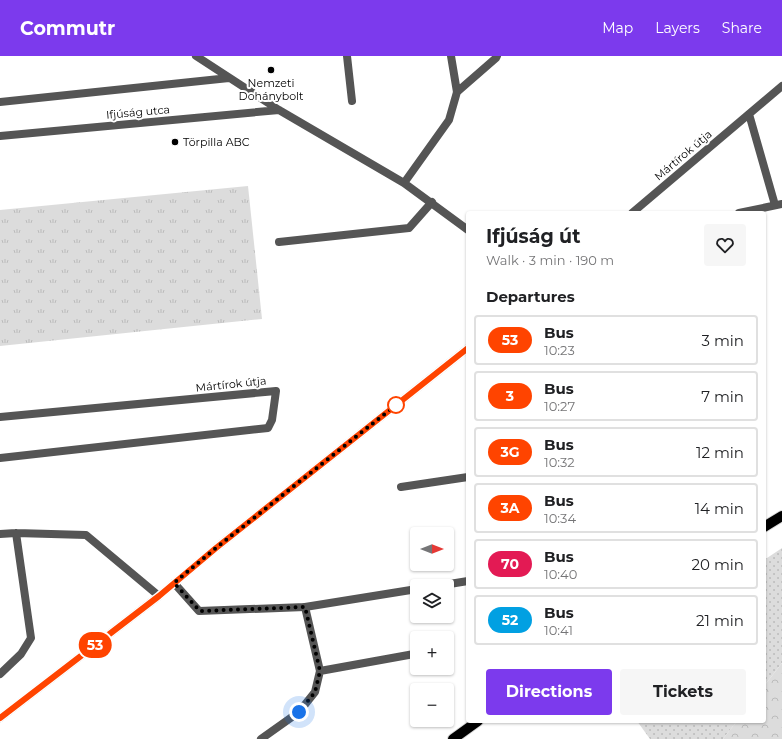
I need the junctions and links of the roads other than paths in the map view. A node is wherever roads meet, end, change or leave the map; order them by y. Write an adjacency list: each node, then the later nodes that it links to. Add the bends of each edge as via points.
1 (196, 56): 5 (street)
2 (347, 56): 8 (street)
3 (451, 56): 7 (street)
4 (497, 56): 7 (street)
5 (229, 78): 9 (street); 10 (street)
6 (782, 86): 11 (street, Mártírok útja)
7 (457, 92): 13 (street, via 449,120)
8 (352, 101)
9 (0, 102)
10 (279, 110): 12 (street, Ifjúság utca); 13 (street)
11 (749, 114): 15 (street); 16 (street, Mártírok útja)
12 (0, 136)
13 (404, 183): 14 (street)
14 (432, 202): 18 (street); 19 (street, via 409,228)
15 (778, 205): 17 (street)
16 (634, 211)
17 (749, 211)
18 (466, 228)
19 (279, 242)
20 (466, 350): 30 (street)
21 (0, 417): 22 (street, Mártírok útja, via 276,391 272,420 268,428)
22 (0, 458)
23 (466, 477): 24 (street)
24 (401, 487)
25 (782, 516): 26 (main road)
26 (766, 526)
27 (16, 533): 28 (street); 33 (street, via 86,535); 37 (street, via 31,638 21,654)
28 (0, 534)
29 (466, 581): 31 (street)
30 (174, 583): 33 (street); 34 (street, via 200,611)
31 (454, 583)
32 (410, 590): 34 (street)
33 (159, 596): 38 (street)
34 (305, 607): 36 (street)
35 (410, 655): 36 (street)
36 (320, 671): 40 (street, via 315,692 299,712)
37 (0, 674)
38 (0, 718)
39 (475, 723): 41 (main road)
40 (261, 739)
41 (453, 739)

